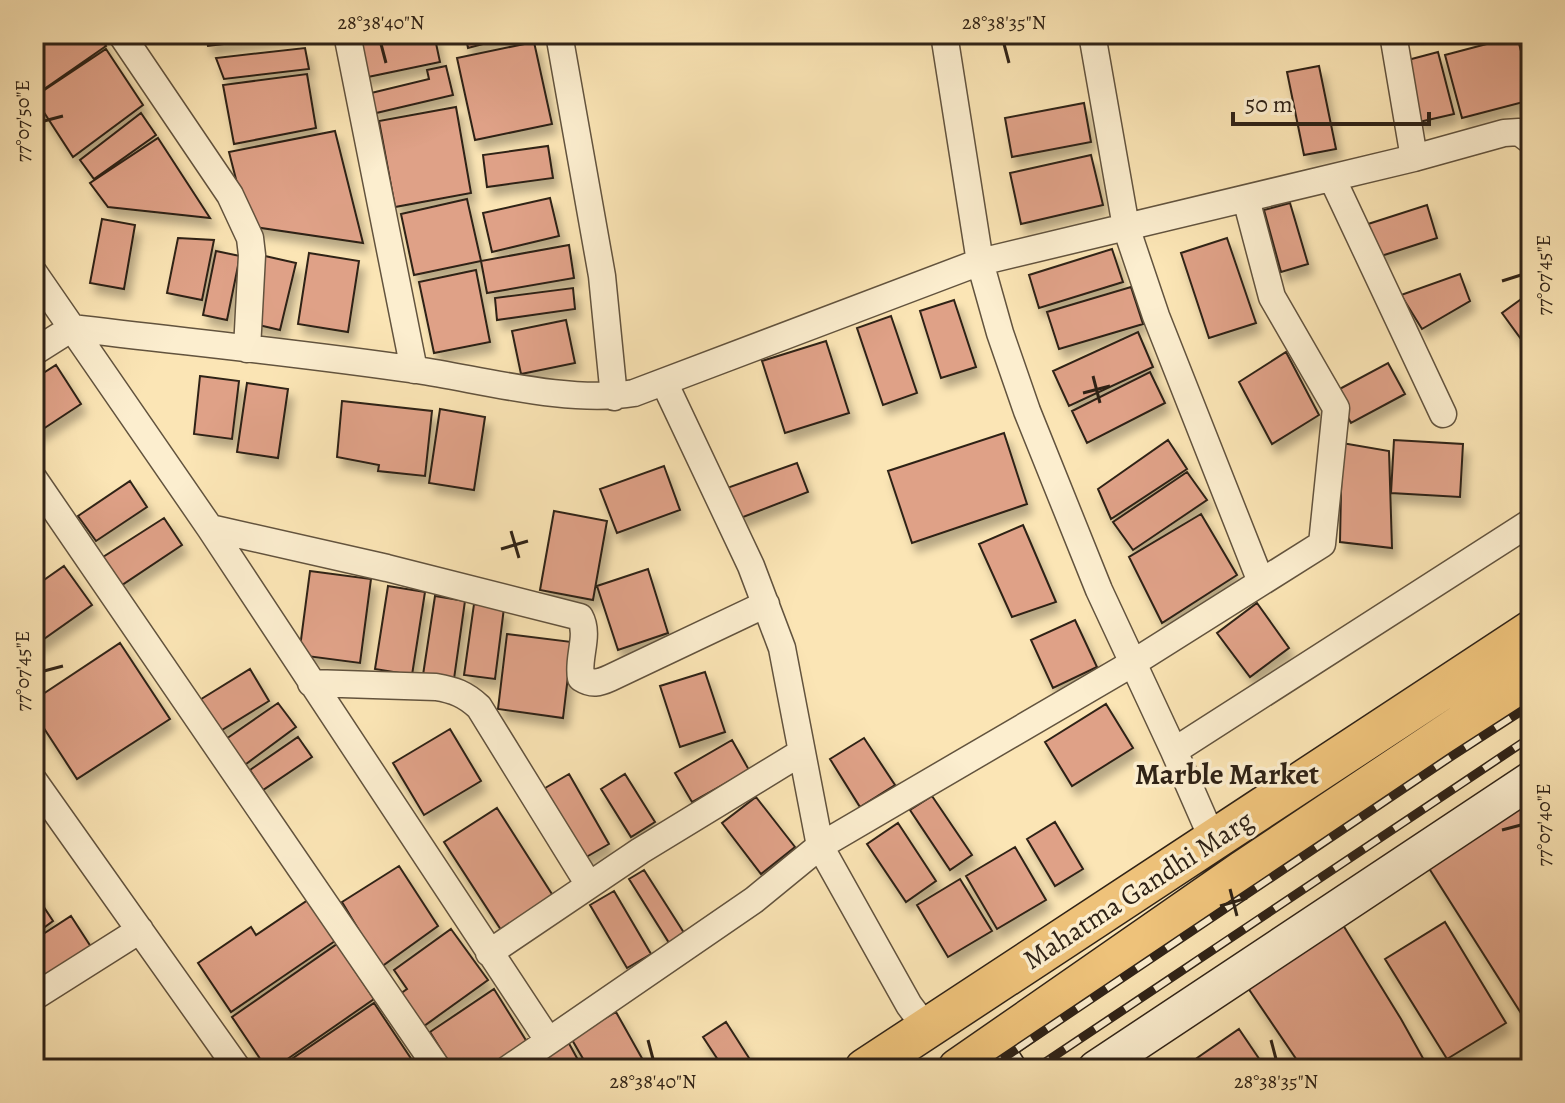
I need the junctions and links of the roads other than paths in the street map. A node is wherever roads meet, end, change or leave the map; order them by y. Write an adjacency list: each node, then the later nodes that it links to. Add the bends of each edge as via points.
1 (121, 34): 15 (street, via 230,195 250,238)
2 (347, 34): 17 (street)
3 (559, 34): 19 (street, via 602,276)
4 (944, 34): 12 (street)
5 (1092, 34): 11 (street)
6 (1393, 34): 8 (street)
7 (1531, 141): 8 (street, via 1519,132 1504,133)
8 (1414, 158): 9 (street)
9 (1332, 178): 10 (street); 20 (street)
10 (1246, 199): 11 (street); 24 (street, via 1272,297 1336,408 1322,544)
11 (1126, 227): 12 (street); 24 (street)
12 (980, 262): 18 (street); 27 (street, via 1027,411)
13 (34, 273): 14 (street)
14 (72, 328): 15 (street); 16 (street); 23 (street)
15 (247, 349): 17 (street)
16 (34, 352)
17 (414, 370): 19 (street)
18 (664, 382): 19 (street); 25 (street)
19 (614, 397)
20 (1443, 414)
21 (34, 479): 46 (street)
22 (1531, 522): 30 (street)
23 (210, 528): 25 (street, via 573,614 584,624 579,666 588,683 597,684); 29 (street)
24 (1261, 582): 27 (street)
25 (766, 604): 31 (street, via 782,648)
26 (1531, 631): 35 (main road, Mahatma Gandhi Marg)
27 (1133, 663): 30 (street); 36 (street)
28 (1531, 678): 43 (main road, Mahatma Gandhi Marg, via 1243,871)
29 (311, 683): 37 (street, via 436,687 468,696); 39 (street)
30 (1174, 751): 35 (street)
31 (802, 752): 36 (street); 37 (street)
32 (1531, 780): 49 (street)
33 (34, 781): 38 (street)
34 (34, 803): 38 (street)
35 (1213, 840): 41 (main road, Mahatma Gandhi Marg)
36 (820, 846): 41 (street); 42 (street, via 754,900)
37 (589, 885): 39 (street)
38 (135, 933): 40 (street); 44 (street); 45 (street)
39 (489, 953): 42 (street)
40 (34, 997)
41 (927, 1029): 48 (main road, Mahatma Gandhi Marg)
42 (548, 1040): 47 (street)
43 (983, 1062)
44 (225, 1069)
45 (238, 1069)
46 (438, 1069)
47 (508, 1069)
48 (865, 1069)
49 (1096, 1069)

